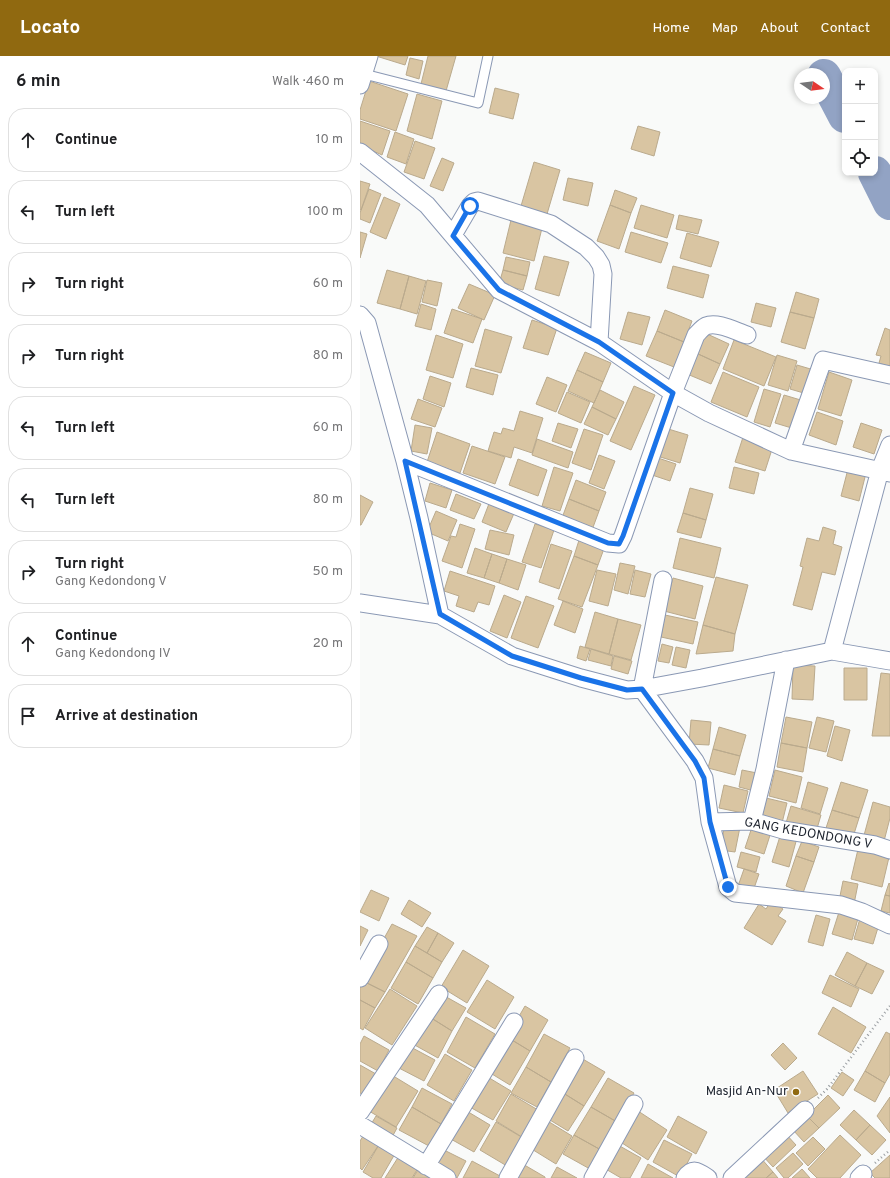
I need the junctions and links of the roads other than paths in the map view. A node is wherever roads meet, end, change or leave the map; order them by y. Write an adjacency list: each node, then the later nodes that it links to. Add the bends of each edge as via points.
1 (369, 56): 3 (street)
2 (488, 56): 3 (lane, via 478,103)
3 (362, 80)
4 (360, 152): 5 (street, via 427,205)
5 (453, 236): 8 (street, via 499,290); 8 (street, via 470,206 478,201 552,224 586,247 596,257 603,274)
6 (360, 314): 13 (street, via 367,323)
7 (747, 335): 10 (street, via 720,325 707,325 703,328 696,335)
8 (599, 342): 10 (street)
9 (890, 375): 12 (street, via 823,360)
10 (673, 393): 12 (street, via 709,413); 13 (street, via 619,544 608,543 565,527)
11 (890, 445): 14 (street)
12 (791, 451): 14 (street)
13 (405, 461): 17 (street)
14 (885, 472): 18 (street)
15 (663, 580): 21 (street)
16 (360, 603): 17 (street)
17 (440, 614): 21 (street, via 512,656 627,690)
18 (832, 651): 19 (street); 20 (street)
19 (786, 660): 21 (street); 22 (street)
20 (890, 661)
21 (642, 689): 23 (street, via 695,761 704,778)
22 (752, 821): 23 (street, GANG KEDONDONG V); 24 (street, GANG KEDONDONG V, via 783,830 875,845)
23 (710, 822): 25 (street, via 731,892 841,905)
24 (890, 850)
25 (890, 925)
26 (379, 944): 27 (street)
27 (360, 978)
28 (439, 994): 33 (street)
29 (514, 1022): 35 (street)
30 (574, 1058): 37 (street)
31 (634, 1104): 38 (street)
32 (804, 1110): 41 (street)
33 (360, 1112)
34 (360, 1125): 35 (street)
35 (426, 1166): 36 (street)
36 (447, 1178)
37 (508, 1178)
38 (593, 1178)
39 (685, 1178): 40 (street, via 697,1170)
40 (708, 1178)
41 (732, 1178)

